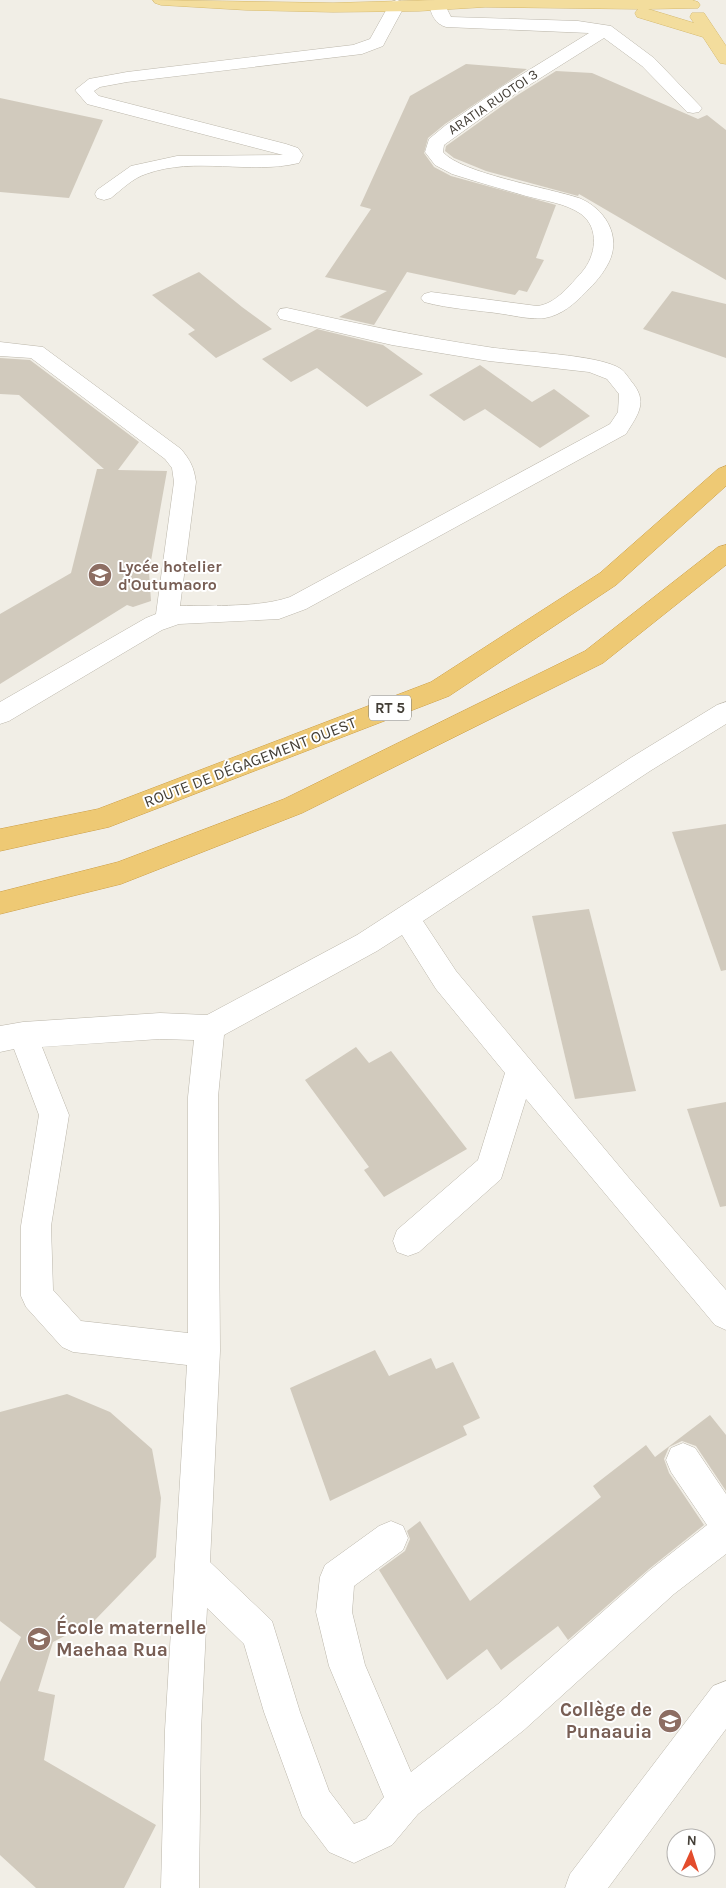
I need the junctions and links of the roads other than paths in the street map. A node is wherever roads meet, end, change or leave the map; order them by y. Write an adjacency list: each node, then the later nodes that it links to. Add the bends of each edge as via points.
1 (161, 0): 6 (main road, via 228,5)
2 (505, 0): 3 (main road)
3 (480, 2): 4 (main road); 7 (main road)
4 (433, 3): 6 (main road); 8 (street, via 446,22 560,25)
5 (690, 3): 7 (main road); 9 (main road)
6 (397, 5): 12 (street, via 377,42 356,50 95,82 84,90 93,100 280,148 294,155 293,159 280,161 176,161 138,170)
7 (622, 6): 9 (main road)
8 (605, 30): 11 (street, via 648,62); 13 (street, ARATIA RUOTOI 3, via 452,129 435,143 434,152 441,161 459,170 578,204 596,219 605,238 600,262 591,276 552,310 536,312)
9 (708, 33): 10 (main road)
10 (726, 60)
11 (692, 108)
12 (104, 194)
13 (431, 298)
14 (288, 314): 18 (street, via 392,338 592,366 614,374 630,393 629,412 618,429 298,603 279,610 178,615)
15 (0, 349): 18 (street, via 36,352 173,454 183,467 185,482)
16 (726, 474): 21 (highway, ROUTE DE DÉGAGEMENT OUEST / RT 5, via 608,578 440,689 100,818)
17 (726, 553): 22 (highway, RT 5, via 594,657 293,806 121,873)
18 (168, 619): 20 (street, via 154,624)
19 (726, 712): 23 (street)
20 (0, 714)
21 (0, 840)
22 (0, 903)
23 (406, 918): 24 (street, via 367,943); 26 (street, via 446,980)
24 (210, 1028): 25 (street, via 160,1026); 29 (street, via 204,1097)
25 (11, 1037): 29 (street, via 54,1115 36,1226 37,1296 73,1336)
26 (520, 1071): 27 (street, via 490,1169); 28 (street)
27 (408, 1241)
28 (726, 1314)
29 (204, 1351): 33 (street)
30 (683, 1460): 31 (street, via 722,1518)
31 (726, 1531): 35 (street, via 662,1582 510,1717)
32 (391, 1538): 35 (street, via 337,1577 334,1612 347,1666)
33 (192, 1568): 35 (street, via 259,1634 282,1712 315,1803 342,1839 354,1844 379,1832); 36 (street, via 183,1730)
34 (726, 1699): 37 (street)
35 (405, 1801)
36 (180, 1888)
37 (584, 1888)

